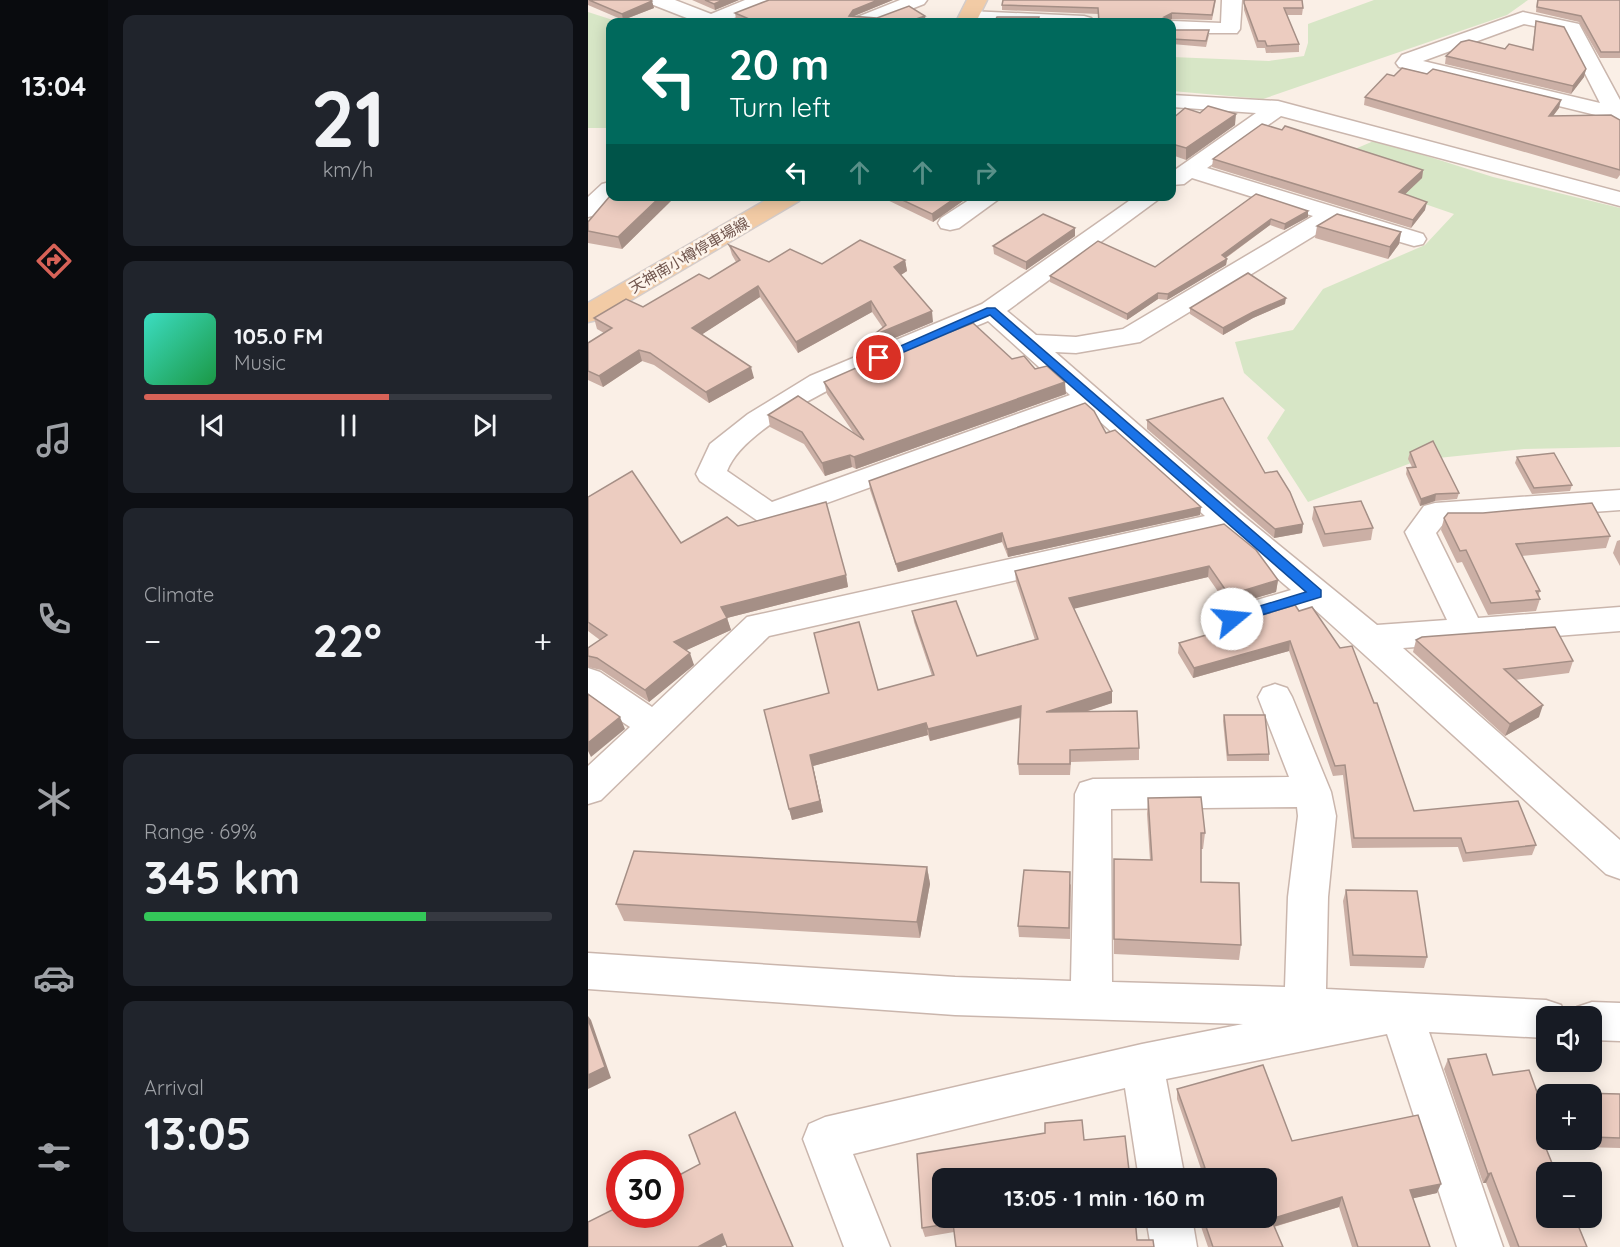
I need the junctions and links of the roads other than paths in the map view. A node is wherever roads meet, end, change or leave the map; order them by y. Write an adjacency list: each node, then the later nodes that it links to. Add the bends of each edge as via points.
1 (658, 0): 6 (street)
2 (762, 0): 7 (street)
3 (917, 0): 8 (street)
4 (1232, 0): 10 (street, via 1230,29)
5 (968, 10): 9 (street)
6 (703, 18)
7 (718, 18)
8 (872, 18)
9 (1045, 18)
10 (1176, 27)
11 (1176, 101): 12 (street)
12 (1278, 108): 14 (street); 16 (street)
13 (1618, 116): 13 (street, via 1572,28 1523,18 1406,63)
14 (1181, 176): 21 (street)
15 (606, 193): 20 (street)
16 (1620, 199)
17 (782, 201): 25 (main road, 天神南小樽停車場線)
18 (984, 201): 22 (street)
19 (1145, 201): 24 (street)
20 (588, 210)
21 (1331, 215): 23 (street); 26 (street, via 1131,336 1076,345)
22 (950, 223)
23 (1414, 239)
24 (991, 310): 26 (street); 27 (street, via 820,381 758,420 720,451 711,474 770,514)
25 (588, 314)
26 (1029, 343): 27 (street)
27 (1091, 397): 29 (street)
28 (1620, 500): 33 (street, via 1435,513 1420,532)
29 (1230, 521): 30 (street); 37 (street, via 759,626)
30 (1317, 594): 31 (street); 34 (street)
31 (1232, 619)
32 (1620, 620): 33 (street)
33 (1468, 630): 34 (street)
34 (1370, 638): 40 (street)
35 (588, 681): 37 (street)
36 (1275, 697): 39 (street)
37 (654, 726): 38 (street)
38 (588, 789)
39 (1313, 792): 42 (street, via 1093,794); 43 (street, via 1317,816 1308,897)
40 (1620, 863)
41 (588, 971): 42 (street, via 955,996)
42 (1091, 1000): 43 (street)
43 (1305, 1007): 44 (street)
44 (1401, 1012): 45 (street); 48 (street); 53 (street)
45 (1536, 1019)
46 (1602, 1021): 47 (street)
47 (1620, 1022)
48 (1142, 1064): 49 (street); 51 (street, via 825,1139)
49 (1160, 1168)
50 (1171, 1228): 52 (street)
51 (867, 1247)
52 (1174, 1247)
53 (1480, 1247)

